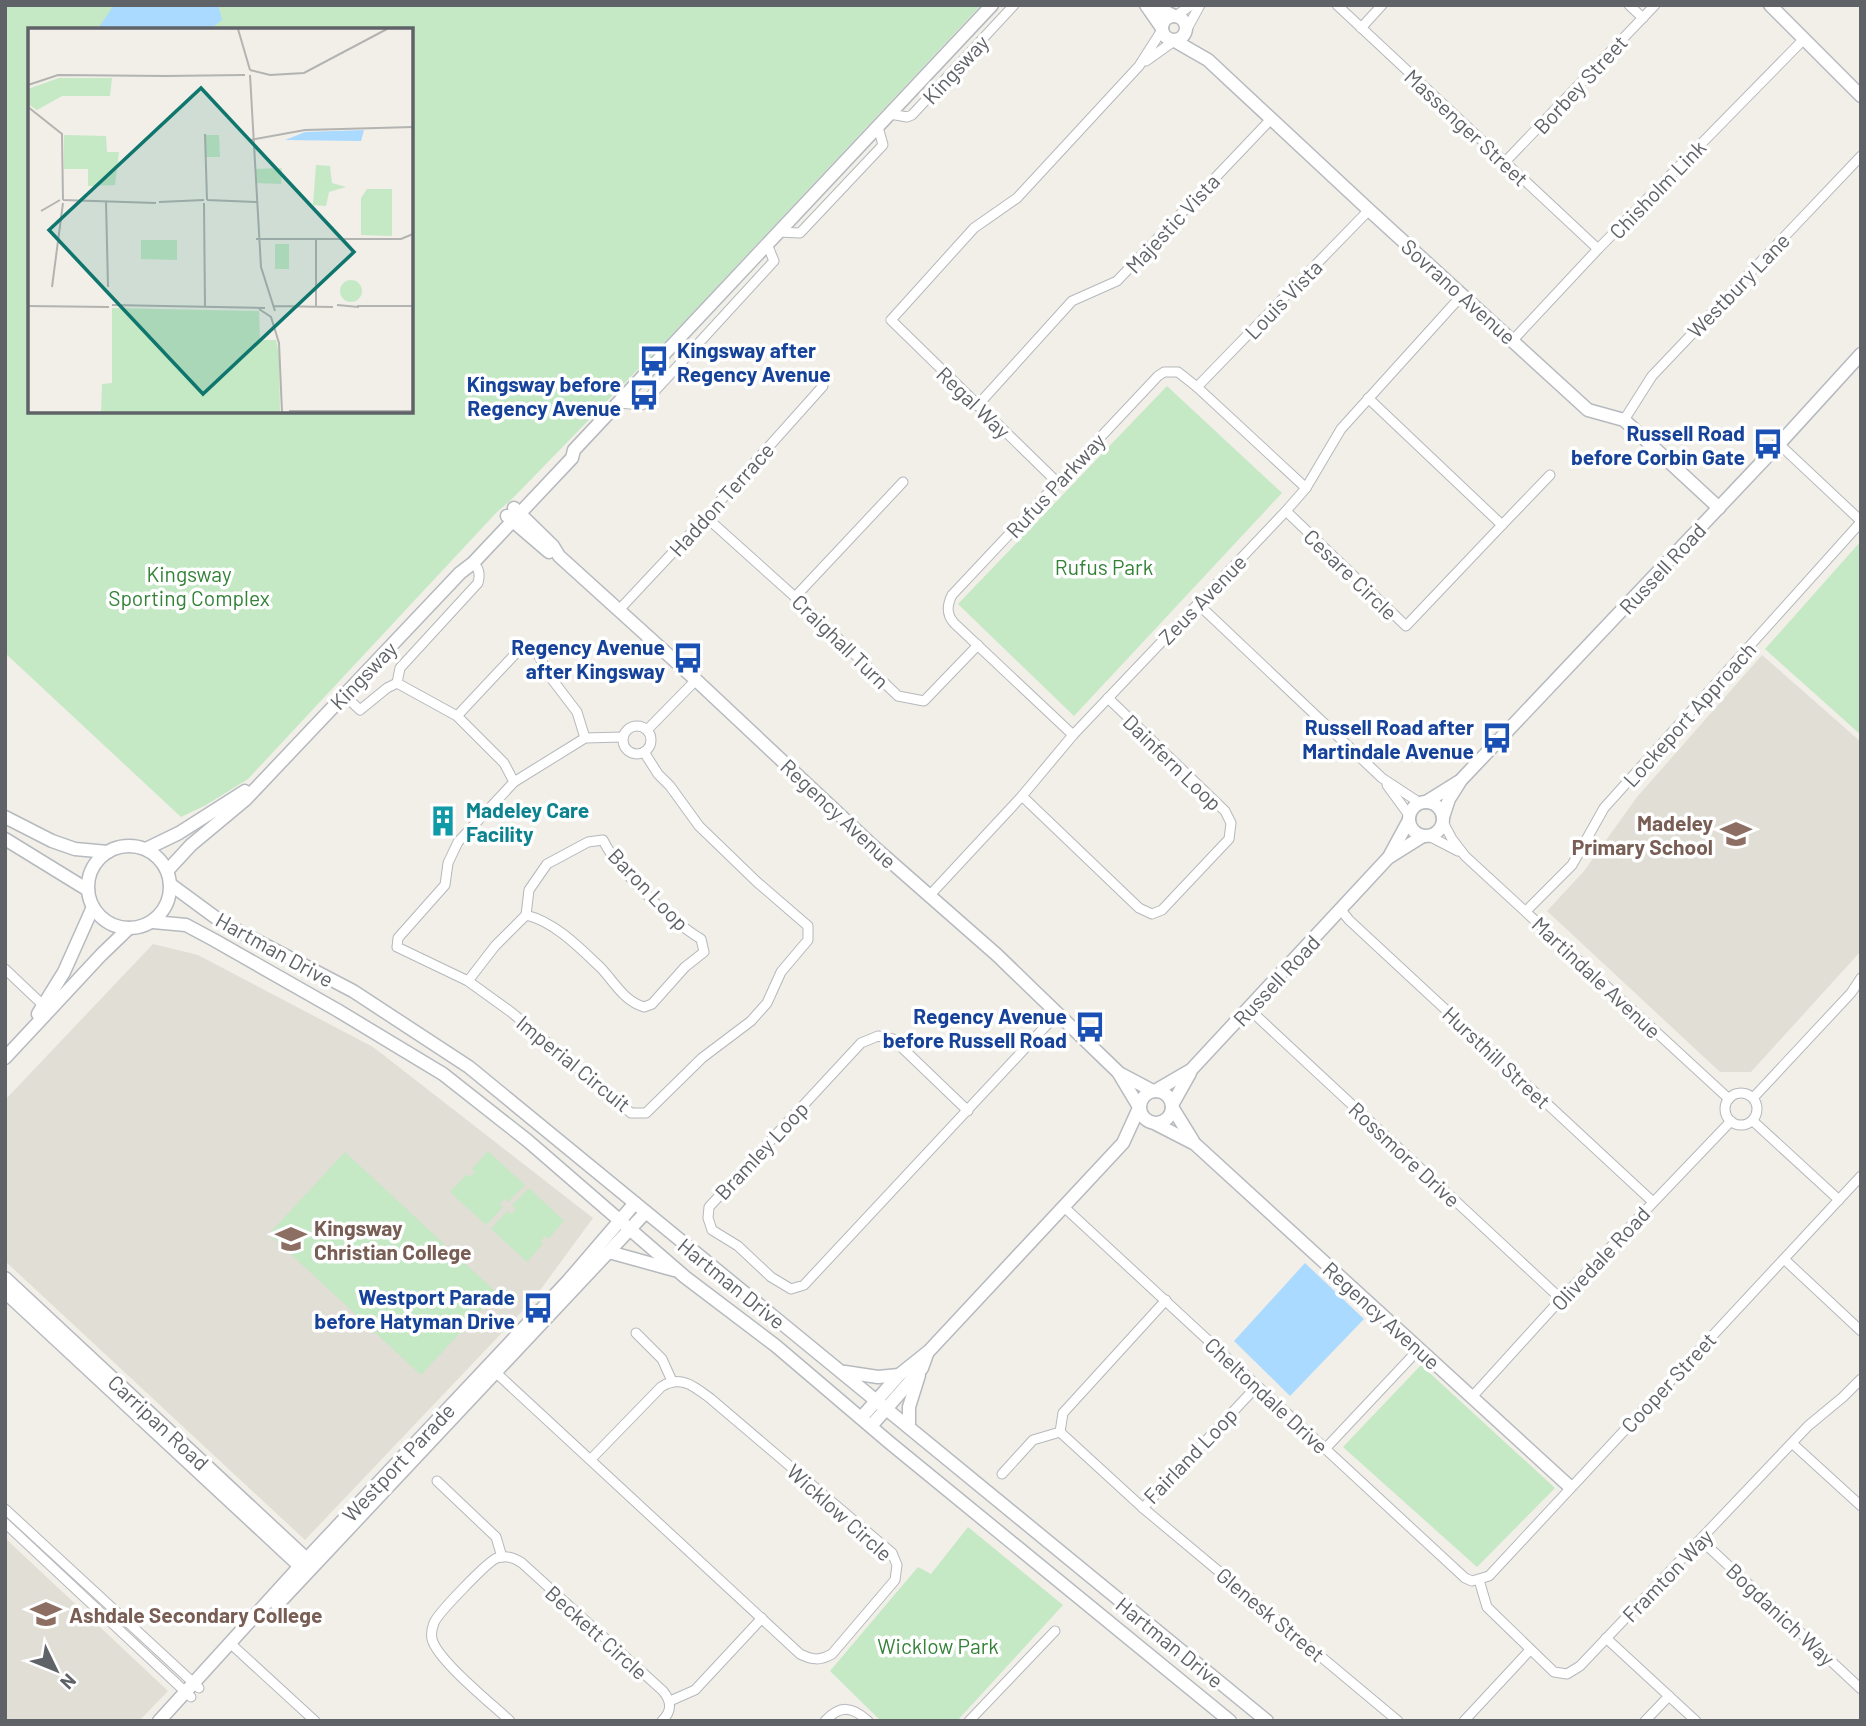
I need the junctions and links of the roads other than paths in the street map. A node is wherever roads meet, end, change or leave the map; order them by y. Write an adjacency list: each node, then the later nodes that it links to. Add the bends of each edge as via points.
1 (992, 5): 22 (street, Kingsway)
2 (1014, 5): 22 (street, Kingsway, via 912,115)
3 (1146, 5): 15 (street)
4 (1153, 5): 12 (street)
5 (1191, 5): 12 (street)
6 (1200, 5): 16 (street)
7 (1337, 5): 14 (street, Massenger Street)
8 (1382, 5): 14 (street)
9 (1629, 5): 13 (street)
10 (1654, 5): 13 (street, Borbey Street)
11 (1770, 5): 17 (street)
12 (1175, 16): 15 (street, via 1165,19); 16 (street, via 1184,20)
13 (1643, 18): 25 (street, Borbey Street)
14 (1361, 28): 25 (street, Massenger Street)
15 (1162, 29): 18 (street, via 1166,38); 20 (street)
16 (1187, 30): 18 (street); 19 (street, Sovrano Avenue)
17 (1803, 40): 21 (street); 28 (street, Chisholm Link)
18 (1175, 41): 19 (street, Sovrano Avenue); 20 (street)
19 (1208, 60): 23 (street, Sovrano Avenue)
20 (1139, 66): 36 (street, Regal Way, via 1017,198 974,228 891,320)
21 (1861, 96)
22 (890, 114): 27 (street, Kingsway)
23 (1272, 118): 26 (street, Sovrano Avenue); 36 (street, Majestic Vista, via 1117,281 1072,301)
24 (1861, 156): 37 (street, Westbury Lane, via 1652,376)
25 (1505, 162): 28 (street, Massenger Street)
26 (1369, 210): 29 (street, Sovrano Avenue); 33 (street, Louis Vista)
27 (767, 244): 35 (street, Kingsway); 35 (street, via 774,261 642,405)
28 (1598, 249): 30 (street, Chisholm Link)
29 (1463, 294): 30 (street, Sovrano Avenue); 34 (street, Zeus Avenue)
30 (1513, 340): 37 (street, Sovrano Avenue, via 1588,410)
31 (1861, 354): 38 (street, Russell Road)
32 (823, 386): 46 (street, Haddon Terrace)
33 (1198, 387): 41 (street, Rufus Parkway, via 1178,372 1158,376); 42 (street, Rufus Parkway)
34 (1368, 398): 42 (street, Zeus Avenue, via 1341,429); 48 (street)
35 (618, 403): 45 (street, Kingsway, via 574,450 572,458)
36 (977, 406): 41 (street, Regal Way)
37 (1625, 420): 43 (street, Sovrano Avenue)
38 (1779, 444): 43 (street, Russell Road); 47 (street)
39 (1550, 475): 48 (street, Cesare Circle)
40 (903, 482): 51 (street)
41 (1057, 482): 54 (street, Rufus Parkway, via 952,595 951,619)
42 (1306, 488): 44 (street, Zeus Avenue)
43 (1719, 508): 67 (street, Russell Road)
44 (1286, 511): 48 (street, Cesare Circle, via 1406,626); 52 (street, Zeus Avenue)
45 (513, 514): 49 (street, Kingsway); 50 (street, Kingsway, via 468,557); 53 (street, Regency Avenue, via 547,551 559,556)
46 (706, 517): 51 (street, Craighall Turn); 53 (street, Haddon Terrace)
47 (1861, 521): 85 (street, Lockeport Approach, via 1605,808 1572,865)
48 (1503, 525)
49 (473, 563): 50 (street, Kingsway); 56 (street, via 478,568 478,583 400,668)
50 (460, 573): 57 (street, Kingsway)
51 (795, 597): 54 (street, Craighall Turn, via 898,696 924,701)
52 (1198, 604): 58 (street, Zeus Avenue); 66 (street)
53 (618, 611): 55 (street, Regency Avenue)
54 (978, 645): 61 (street, Rufus Parkway)
55 (696, 680): 60 (street); 82 (street, Regency Avenue)
56 (397, 683): 57 (street, via 360,710); 59 (street)
57 (344, 695): 65 (street, Kingsway)
58 (1108, 698): 61 (street, Zeus Avenue); 69 (street, Dainfern Loop, via 1225,811 1231,823 1229,839 1162,910 1152,914 1139,908)
59 (457, 716): 63 (street, via 518,651 535,649 577,712); 68 (street, via 504,763)
60 (647, 730): 62 (street, via 633,726); 64 (street, via 650,744)
61 (1073, 735): 69 (street, Zeus Avenue)
62 (623, 737): 63 (street); 64 (street, Imperial Circuit, via 629,751)
63 (585, 738): 68 (street, Imperial Circuit)
64 (644, 752): 91 (street, Imperial Circuit, via 699,826 808,926 808,940 781,972 767,1003 646,1113 631,1113)
65 (266, 777): 76 (street, Kingsway); 80 (street, Kingsway, via 191,845)
66 (1382, 778): 70 (street); 72 (street)
67 (1461, 779): 70 (street, Russell Road); 73 (street, Russell Road)
68 (514, 782): 91 (street, Imperial Circuit, via 458,842 448,863 446,885 398,938 397,947)
69 (1022, 796): 82 (street, Zeus Avenue)
70 (1423, 803): 72 (street, via 1415,806); 73 (street, via 1435,805)
71 (5, 817): 77 (street, via 75,849)
72 (1409, 817): 74 (street, via 1413,831); 79 (street, Russell Road)
73 (1443, 820): 74 (street, via 1438,831); 78 (street, Martindale Avenue)
74 (1426, 836): 78 (street, Martindale Avenue); 79 (street, Russell Road)
75 (5, 839): 81 (street)
76 (146, 849): 77 (street, via 127,846); 80 (street, via 159,858)
77 (108, 852): 81 (street, via 93,868)
78 (1465, 856): 85 (street, Martindale Avenue)
79 (1388, 858): 84 (street, Russell Road)
80 (169, 877): 87 (street, via 167,902); 113 (street, Hartman Drive, via 223,923 353,991 469,1067)
81 (88, 890): 83 (street)
82 (930, 895): 94 (street, Regency Avenue)
83 (93, 907): 88 (street, via 105,921); 92 (street)
84 (1341, 910): 93 (street, Russell Road); 112 (street, Hursthill Street)
85 (1526, 911): 101 (street, Martindale Avenue)
86 (526, 915): 86 (street, Baron Loop, via 556,929 631,1003 644,1007 704,952 701,939 629,875 603,840 588,842 547,863 529,890); 91 (street)
87 (153, 922): 88 (street); 115 (street, Hartman Drive, via 186,925 443,1074)
88 (130, 928): 95 (street)
89 (5, 969): 92 (street)
90 (1861, 978): 100 (street)
91 (468, 981)
92 (44, 1006): 95 (street)
93 (1249, 1010): 97 (street, Russell Road); 122 (street, Rossmore Drive)
94 (1057, 1014): 98 (street, Regency Avenue); 104 (street, Bramley Loop)
95 (11, 1045): 96 (street)
96 (5, 1058)
97 (1191, 1070): 99 (street, Russell Road); 102 (street, Russell Road)
98 (1118, 1072): 99 (street, Regency Avenue); 103 (street, Regency Avenue)
99 (1154, 1091): 102 (street, via 1166,1095); 103 (street, via 1143,1097)
100 (1753, 1098): 101 (street, via 1739,1093); 105 (street, via 1758,1109)
101 (1730, 1099): 106 (street, via 1725,1112)
102 (1172, 1106): 107 (street, via 1167,1119); 109 (street, Regency Avenue)
103 (1139, 1108): 107 (street, via 1143,1119); 108 (street)
104 (968, 1111): 104 (street, Bramley Loop, via 893,1039 878,1036 861,1043 709,1207 712,1230 790,1289 804,1285)
105 (1753, 1121): 106 (street, via 1743,1125); 111 (street)
106 (1731, 1122): 112 (street, Olivedale Road)
107 (1155, 1124): 108 (street); 109 (street, Regency Avenue)
108 (1122, 1143): 114 (street)
109 (1195, 1144): 126 (street, Regency Avenue)
110 (1861, 1176): 111 (street, Cooper Street)
111 (1839, 1200): 118 (street, Cooper Street)
112 (1653, 1202): 122 (street, Olivedale Road)
113 (640, 1207): 115 (street, Westport Parade); 116 (street, Westport Parade); 130 (street, Hartman Drive)
114 (1064, 1207): 123 (street, Cheltondale Drive); 127 (street)
115 (619, 1220): 116 (street, Hartman Drive); 129 (street, Westport Parade)
116 (630, 1229): 117 (street, Westport Parade); 119 (street, Hartman Drive)
117 (609, 1252): 119 (street); 129 (street, Westport Parade)
118 (1784, 1259): 124 (street); 145 (street, Cooper Street)
119 (677, 1271): 137 (street, Hartman Drive)
120 (5, 1278): 152 (street, Carripan Road)
121 (5, 1292): 152 (street, Carripan Road)
122 (1561, 1298): 135 (street, Olivedale Road)
123 (1167, 1300): 134 (street, Cheltondale Drive); 139 (street, via 1063,1413)
124 (1861, 1331)
125 (636, 1333): 133 (street, via 662,1359)
126 (1419, 1349): 135 (street, Regency Avenue); 141 (street)
127 (929, 1351): 128 (street); 131 (street)
128 (922, 1368): 136 (street); 138 (street, via 909,1407)
129 (492, 1370): 142 (street, Wicklow Circle); 152 (street, Westport Parade)
130 (844, 1372): 131 (street); 136 (street, Hartman Drive)
131 (899, 1375): 136 (street)
132 (1861, 1379): 140 (street, Framton Way)
133 (672, 1381): 142 (street); 154 (street, Wicklow Circle, via 700,1391 895,1558 894,1580 824,1659 800,1654)
134 (1257, 1386): 141 (street, Cheltondale Drive); 147 (street, Fairland Loop)
135 (1472, 1397): 145 (street, Regency Avenue)
136 (882, 1404): 137 (street); 138 (street, Hartman Drive)
137 (866, 1422): 171 (street, Hartman Drive)
138 (909, 1427): 172 (street, Hartman Drive)
139 (1060, 1432): 143 (street, via 1033,1440); 147 (street, Fairland Loop)
140 (1793, 1444): 146 (street); 150 (street, Framton Way)
141 (1325, 1449): 153 (street, Cheltondale Drive, via 1465,1578)
142 (591, 1459): 154 (street, Wicklow Circle)
143 (1002, 1474)
144 (437, 1481): 151 (street, via 496,1537)
145 (1569, 1486): 153 (street, Cooper Street, via 1489,1576)
146 (1861, 1506)
147 (1143, 1508): 173 (street, Glenesk Street)
148 (5, 1509): 160 (street)
149 (5, 1523): 160 (street)
150 (1701, 1540): 156 (street, Framton Way); 159 (street, Bogdanich Way)
151 (502, 1557): 162 (street, Beckett Circle, via 522,1563); 166 (street, via 489,1562 435,1620 432,1634 440,1656)
152 (307, 1566): 157 (street, Westport Parade)
153 (1475, 1581): 158 (street, Framton Way, via 1487,1607)
154 (762, 1618): 162 (street, via 695,1690)
155 (1055, 1631): 170 (street)
156 (1606, 1638): 158 (street, Framton Way, via 1567,1674 1554,1672); 161 (street)
157 (233, 1647): 160 (street, Westport Parade); 165 (street)
158 (1530, 1650): 174 (street)
159 (1861, 1689)
160 (192, 1690): 163 (street, Westport Parade); 164 (street, Westport Parade)
161 (1669, 1696): 175 (street); 176 (street)
162 (670, 1701): 167 (street)
163 (159, 1721)
164 (169, 1721)
165 (315, 1721)
166 (510, 1721)
167 (662, 1721)
168 (825, 1721): 169 (street, via 843,1708 854,1709)
169 (867, 1721)
170 (969, 1721)
171 (1230, 1721)
172 (1267, 1721)
173 (1398, 1721)
174 (1464, 1721)
175 (1645, 1721)
176 (1696, 1721)

